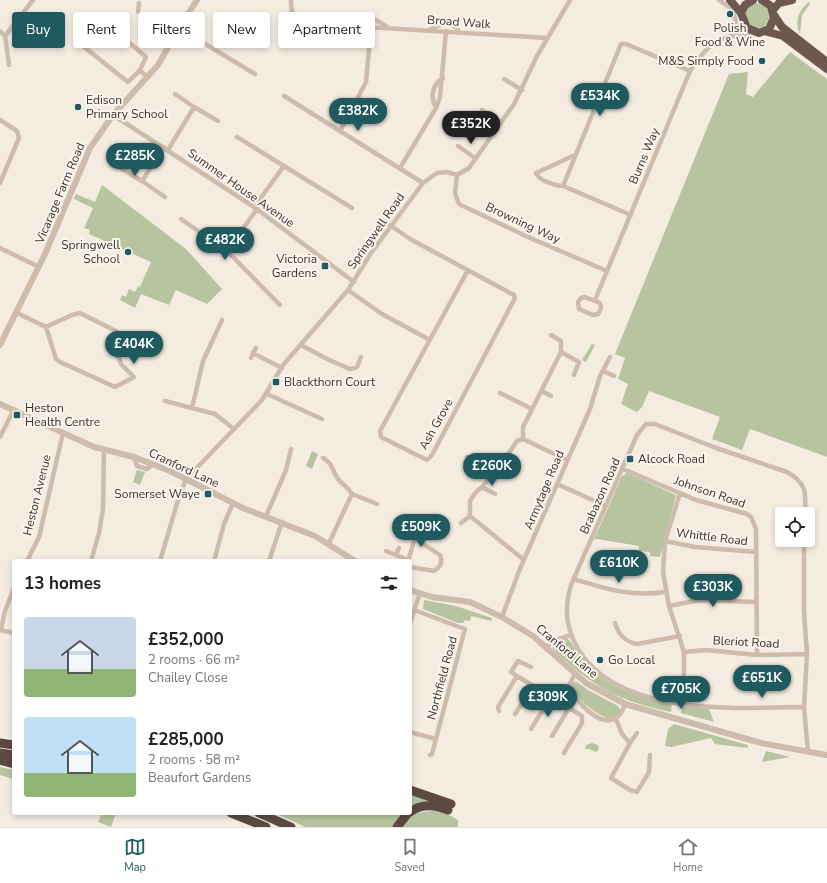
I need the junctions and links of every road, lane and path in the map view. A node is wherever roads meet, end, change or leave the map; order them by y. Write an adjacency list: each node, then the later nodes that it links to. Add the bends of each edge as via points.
1 (33, 0): 25 (street)
2 (197, 0): 12 (street, Vicarage Farm Road)
3 (291, 0): 13 (street)
4 (570, 0): 28 (street)
5 (719, 0): 18 (street, via 733,10)
6 (730, 0): 14 (highway)
7 (753, 0): 14 (highway, via 745,5)
8 (762, 0): 15 (highway, via 769,4)
9 (792, 0): 15 (highway, via 779,3)
10 (139, 3): 11 (street)
11 (138, 12)
12 (189, 12)
13 (291, 12)
14 (741, 13): 18 (highway)
15 (773, 13): 24 (highway, via 772,24); 32 (highway, via 782,27)
16 (375, 19): 19 (street)
17 (375, 26): 19 (street, Broad Walk)
18 (739, 26): 24 (highway); 26 (street, Burns Way); 27 (street)
19 (387, 27): 20 (street, Broad Walk)
20 (429, 30): 22 (street, Broad Walk); 23 (street, via 447,22)
21 (0, 31): 25 (street)
22 (446, 31): 23 (street, Broad Walk); 39 (street)
23 (459, 32): 28 (street, Broad Walk)
24 (761, 32): 27 (street, Burns Way); 35 (highway, via 776,33 786,38)
25 (5, 36): 33 (street)
26 (730, 36): 27 (street, Burns Way); 36 (street, Burns Way, via 714,43 700,54)
27 (746, 36)
28 (546, 38): 41 (street)
29 (205, 44): 37 (street)
30 (167, 48): 38 (street, Vicarage Farm Road)
31 (369, 48): 51 (street, via 366,82)
32 (827, 62)
33 (9, 65)
34 (140, 70): 34 (street, via 128,82 79,43 99,17 146,57); 38 (street)
35 (827, 70)
36 (690, 72): 55 (street, via 622,44); 68 (street, Burns Way)
37 (255, 74)
38 (148, 78): 47 (street, Vicarage Farm Road)
39 (442, 78): 45 (street); 45 (street, via 433,90)
40 (504, 79): 41 (street)
41 (522, 90): 50 (street)
42 (175, 94): 44 (street)
43 (284, 96): 51 (street)
44 (194, 107): 49 (street); 54 (street)
45 (436, 108): 59 (street)
46 (482, 110): 50 (street)
47 (113, 115): 54 (street, Summer House Avenue); 73 (street, Vicarage Farm Road, via 87,153 73,192)
48 (0, 120): 62 (street, via 17,131 19,138)
49 (218, 121)
50 (501, 123): 56 (street)
51 (340, 131): 59 (street)
52 (237, 137): 57 (street)
53 (458, 146): 56 (street)
54 (166, 149): 61 (street); 66 (street, Summer House Avenue)
55 (575, 155): 64 (street); 64 (street, via 536,173 538,177)
56 (475, 158): 60 (street, via 469,168)
57 (284, 166): 66 (street); 67 (street)
58 (119, 167): 61 (street)
59 (400, 168): 63 (street)
60 (457, 175): 63 (street, Springwell Road, via 437,173); 75 (street, Browning Way, via 455,193 459,204)
61 (142, 182): 65 (street)
62 (0, 183)
63 (423, 183): 70 (street, Springwell Road)
64 (563, 186): 68 (street)
65 (165, 197)
66 (255, 208): 72 (street); 76 (street, Summer House Avenue)
67 (352, 208)
68 (631, 214): 75 (street, Burns Way)
69 (181, 219): 72 (street)
70 (390, 225): 74 (street, Ash Grove, via 410,239); 76 (street, Springwell Road)
71 (0, 248): 73 (street)
72 (227, 251): 79 (street)
73 (39, 266): 80 (street, Vicarage Farm Road)
74 (468, 270): 84 (street, Ash Grove); 84 (street, Ash Grove, via 514,295 515,300 427,460 381,437 380,431)
75 (607, 271): 78 (street, Burns Way)
76 (354, 282): 77 (street, Springwell Road)
77 (348, 290): 84 (street, via 382,314); 86 (street, Springwell Road)
78 (595, 300): 78 (street, Burns Way, via 600,303 598,314 592,315 579,309 580,298)
79 (280, 305)
80 (17, 313): 82 (street); 85 (street, Vicarage Farm Road)
81 (222, 320): 103 (street, via 203,361)
82 (46, 327): 82 (street, via 56,359 60,362 114,387 134,377 121,364 117,352 119,336 112,329 80,313)
83 (551, 335): 88 (street, via 561,341)
84 (430, 340)
85 (0, 345)
86 (301, 345): 90 (street, via 327,360 350,369 357,366); 93 (street, Springwell Road)
87 (256, 348): 89 (street)
88 (561, 352): 95 (street, via 580,362); 97 (street)
89 (253, 353): 92 (street); 93 (street)
90 (361, 357)
91 (610, 357): 94 (street, Armytage Road)
92 (251, 358)
93 (282, 368): 99 (street, Springwell Road)
94 (603, 371): 96 (street); 115 (street, Armytage Road, via 590,409)
95 (574, 375)
96 (614, 376)
97 (542, 391): 100 (street); 105 (street)
98 (500, 393): 105 (street)
99 (266, 394): 106 (street); 107 (street, Springwell Road)
100 (551, 396)
101 (165, 401): 103 (street)
102 (0, 404): 104 (street, Cranford Lane)
103 (192, 408): 107 (street, via 215,414)
104 (14, 409): 108 (street, Cranford Lane); 109 (street)
105 (532, 409): 110 (street, via 522,428)
106 (322, 419)
107 (234, 429): 118 (street, Springwell Road)
108 (63, 433): 112 (street, Cranford Lane); 143 (street, Heston Avenue, via 39,537)
109 (0, 437)
110 (523, 439): 115 (street); 117 (street, via 517,441)
111 (291, 449): 128 (street, via 286,470)
112 (104, 450): 118 (street, Cranford Lane, via 134,457); 144 (street, via 103,509)
113 (467, 457): 117 (street)
114 (323, 458): 122 (street, via 332,464 337,478)
115 (567, 460): 119 (street, Armytage Road)
116 (623, 469): 121 (street, Johnson Road); 126 (street, Brabazon Road); 127 (street, Brabazon Road, via 640,429 646,424 655,424 787,472 797,478 805,490)
117 (492, 474): 120 (street)
118 (186, 479): 124 (street, Cranford Lane); 145 (street)
119 (557, 484): 126 (street); 151 (street, Armytage Road)
120 (482, 487): 123 (street); 129 (street, via 470,501)
121 (680, 493): 136 (street); 141 (street, Johnson Road, via 751,517 756,529)
122 (352, 494): 125 (street); 137 (street)
123 (495, 494)
124 (233, 503): 128 (street, Cranford Lane); 146 (street)
125 (377, 504)
126 (606, 506): 153 (street, Brabazon Road)
127 (805, 507)
128 (266, 516): 131 (street, Cranford Lane)
129 (470, 516): 132 (street); 151 (street)
130 (408, 520): 134 (street)
131 (282, 522): 137 (street, Cranford Lane); 147 (street)
132 (461, 523)
133 (395, 526): 134 (street)
134 (404, 529): 135 (street, via 416,535)
135 (416, 539): 150 (street); 152 (street, via 440,555 442,562 434,571)
136 (665, 541): 141 (street, Whittle Road, via 695,547); 155 (street, via 663,572)
137 (329, 543): 148 (street, Cranford Lane)
138 (804, 547): 170 (street)
139 (399, 548): 142 (street)
140 (386, 551): 142 (street)
141 (756, 552): 158 (street, Johnson Road)
142 (396, 555): 149 (street)
143 (28, 559)
144 (92, 559)
145 (161, 559)
146 (215, 559)
147 (270, 559)
148 (352, 559)
149 (406, 559)
150 (408, 559)
151 (524, 560): 162 (street, Armytage Road)
152 (412, 567)
153 (574, 579): 155 (street, via 620,593); 166 (street, Brabazon Road, via 566,601 566,616)
154 (412, 591): 157 (street, Cranford Lane)
155 (666, 592): 159 (street)
156 (12, 593): 164 (street)
157 (420, 593): 160 (street); 162 (street, Cranford Lane, via 440,600 462,602)
158 (756, 602): 159 (street, via 699,600); 171 (street, Johnson Road)
159 (669, 606): 167 (street)
160 (414, 610): 161 (street); 190 (street, Northfield Road, via 465,628)
161 (412, 616)
162 (502, 617): 168 (street, Cranford Lane, via 529,633)
163 (615, 623): 167 (street, via 623,638 632,643)
164 (1, 630): 165 (street)
165 (12, 633)
166 (571, 635): 168 (street, via 553,641); 178 (street, Brabazon Road, via 582,655 606,679 635,692)
167 (680, 636): 169 (street)
168 (546, 648): 173 (street, Cranford Lane)
169 (684, 652): 171 (street, Bleriot Road, via 706,650); 178 (street, via 684,673)
170 (807, 654): 171 (street, Bleriot Road); 181 (street)
171 (757, 655)
172 (531, 667): 174 (street, via 518,661 511,672)
173 (575, 674): 176 (street, via 570,685); 179 (street, Cranford Lane)
174 (517, 676): 175 (street); 183 (street, via 498,707)
175 (533, 686): 177 (street); 184 (street)
176 (574, 695): 180 (street); 185 (street, via 601,718 609,721)
177 (551, 697): 180 (street); 186 (street)
178 (678, 702): 181 (street, Brabazon Road, via 736,708)
179 (625, 704): 185 (street); 194 (street, Cranford Lane, via 761,743)
180 (564, 705): 182 (street)
181 (804, 707): 194 (street)
182 (569, 708): 189 (street); 196 (street, via 582,716 582,722)
183 (499, 711)
184 (515, 714)
185 (616, 719): 192 (street, via 622,734)
186 (531, 729)
187 (412, 733): 190 (street, Northfield Road)
188 (638, 733): 192 (street)
189 (552, 736)
190 (436, 739): 198 (street, Northfield Road)
191 (0, 743): 193 (highway)
192 (630, 743): 199 (street, via 610,778 630,790 637,792 649,772)
193 (12, 744)
194 (808, 752): 200 (street, Cranford Lane)
195 (0, 753): 197 (highway)
196 (564, 753)
197 (12, 755)
198 (430, 755)
199 (650, 755)
200 (827, 755)
201 (0, 760): 202 (highway)
202 (12, 763)
203 (412, 791): 204 (highway, via 450,807 430,805)
204 (412, 810)
205 (236, 815): 208 (highway)
206 (264, 815): 209 (highway)
207 (407, 815): 210 (highway)
208 (266, 827)
209 (291, 827)
210 (397, 827)

